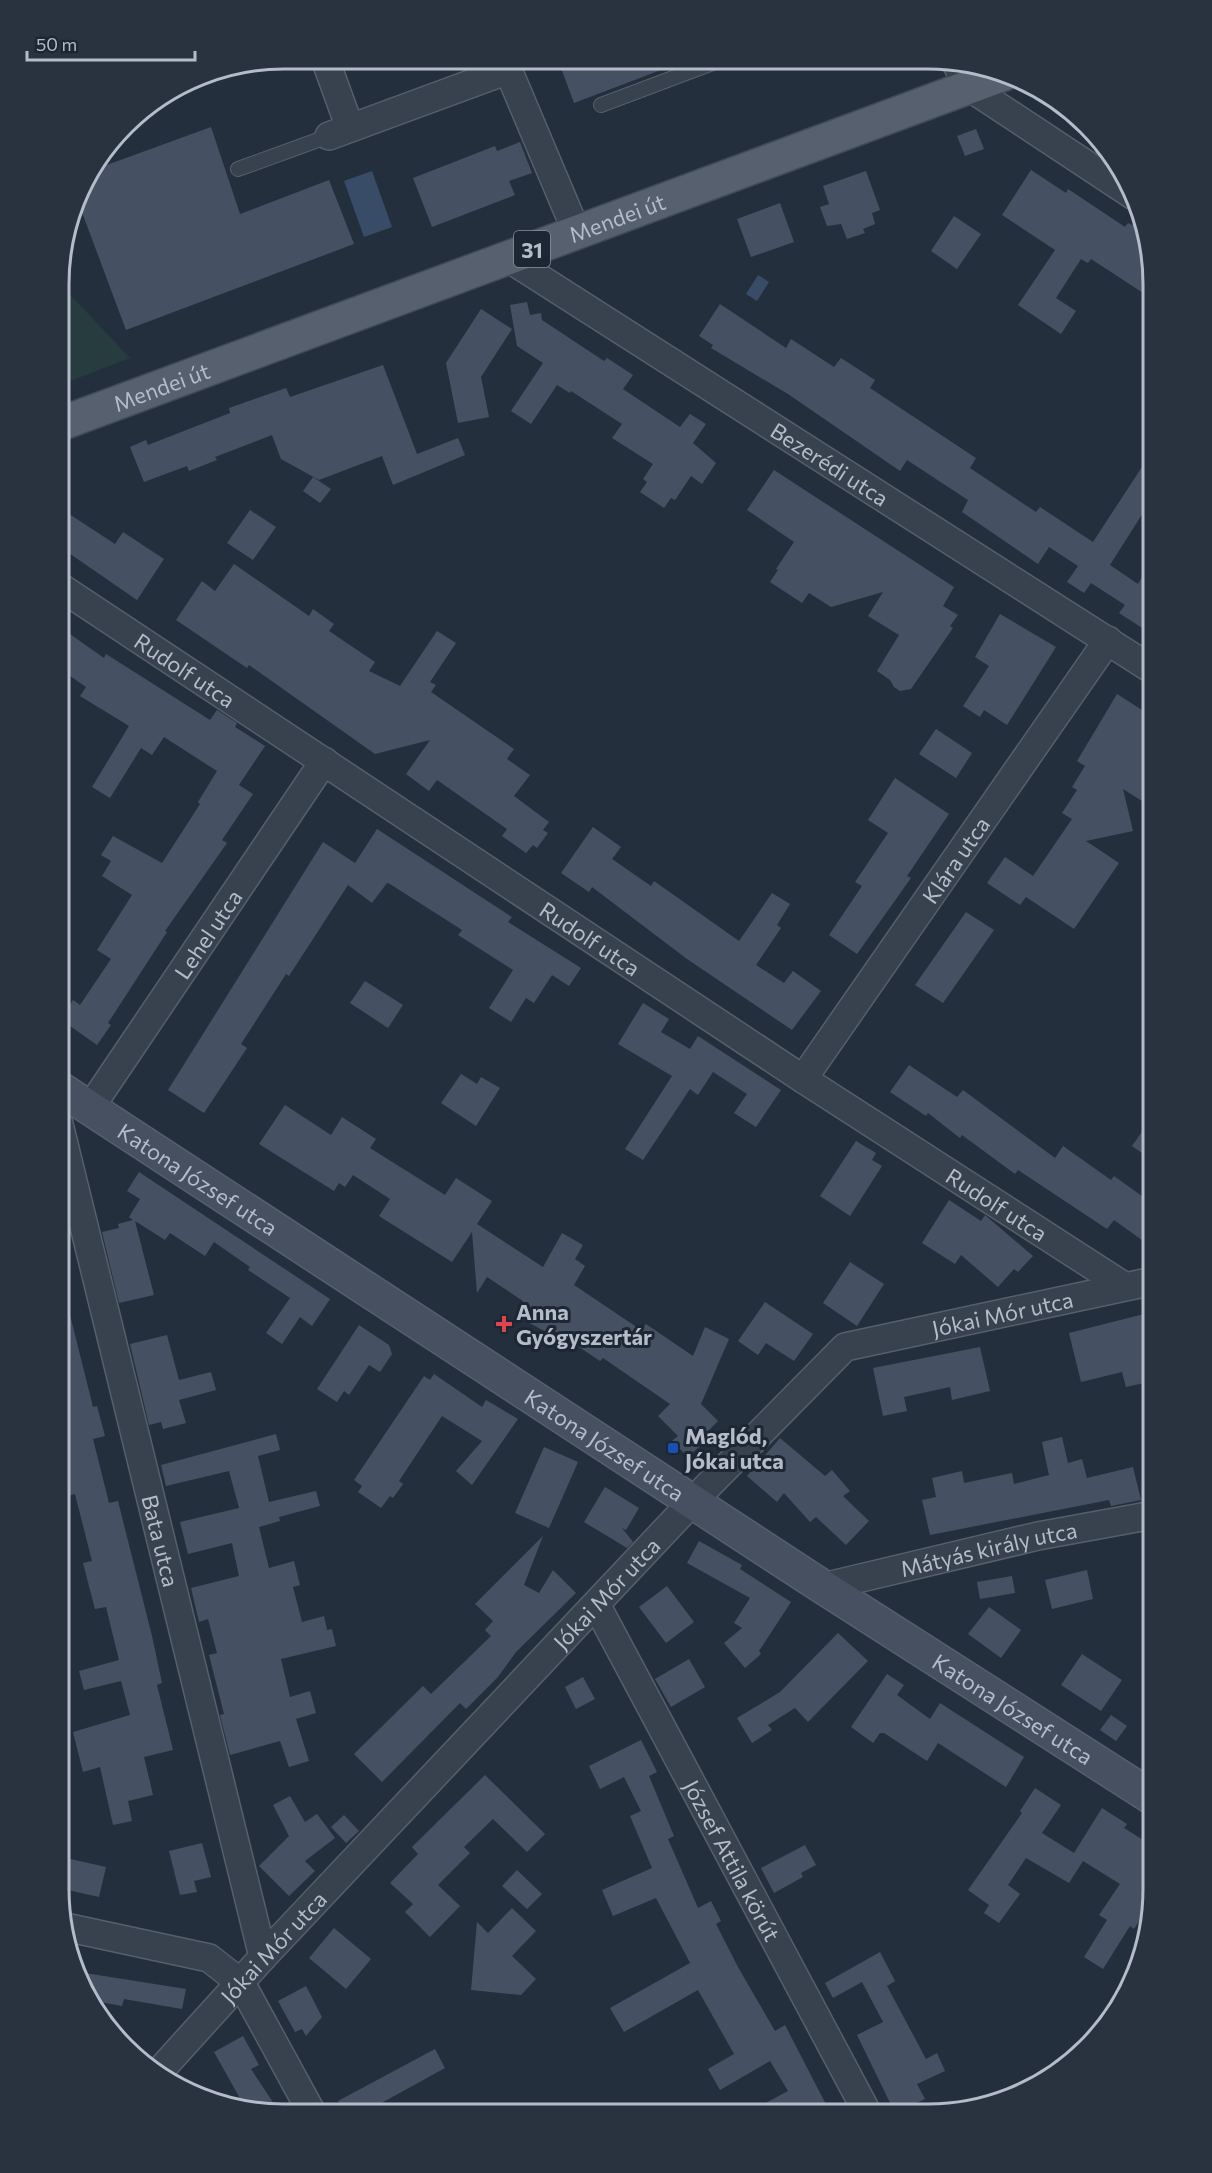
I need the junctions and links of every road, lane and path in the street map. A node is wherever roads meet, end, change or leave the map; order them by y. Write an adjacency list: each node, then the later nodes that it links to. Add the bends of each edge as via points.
1 (327, 69): 8 (street)
2 (496, 69): 8 (street)
3 (508, 69): 11 (street)
4 (697, 69): 7 (lane)
5 (962, 75): 6 (main road, Mendei út / 31); 10 (street); 11 (main road, Mendei út / 31)
6 (978, 75)
7 (601, 105)
8 (339, 132): 9 (lane)
9 (238, 169)
10 (1119, 186)
11 (577, 233): 12 (main road, Mendei út / 31)
12 (508, 258): 13 (main road, Mendei út / 31); 15 (street, Bezerédi utca)
13 (69, 421)
14 (69, 593): 17 (street, Rudolf utca)
15 (1108, 640): 16 (street, Bezerédi utca); 18 (street, Klára utca)
16 (1143, 663)
17 (324, 761): 18 (street, Rudolf utca); 20 (street, Lehel utca)
18 (803, 1079): 23 (street, Rudolf utca)
19 (69, 1094): 20 (main road, Katona József utca)
20 (90, 1108): 24 (main road, Katona József utca)
21 (69, 1165): 30 (street, Bata utca)
22 (1143, 1283): 23 (street, Jókai Mór utca)
23 (1124, 1286): 24 (street, Jókai Mór utca, via 845,1347)
24 (693, 1501): 26 (main road, Katona József utca); 27 (street, Jókai Mór utca)
25 (1143, 1517): 26 (street, Mátyás király utca, via 1038,1536)
26 (823, 1587): 28 (main road, Katona József utca)
27 (597, 1606): 30 (street, Jókai Mór utca); 34 (street, József Attila körút)
28 (1143, 1792)
29 (73, 1929): 31 (street, via 209,1958)
30 (263, 1957): 31 (street, Jókai Mór utca)
31 (241, 1983): 32 (street, Jókai Mór utca); 33 (street)
32 (163, 2067)
33 (307, 2104)
34 (863, 2104)

